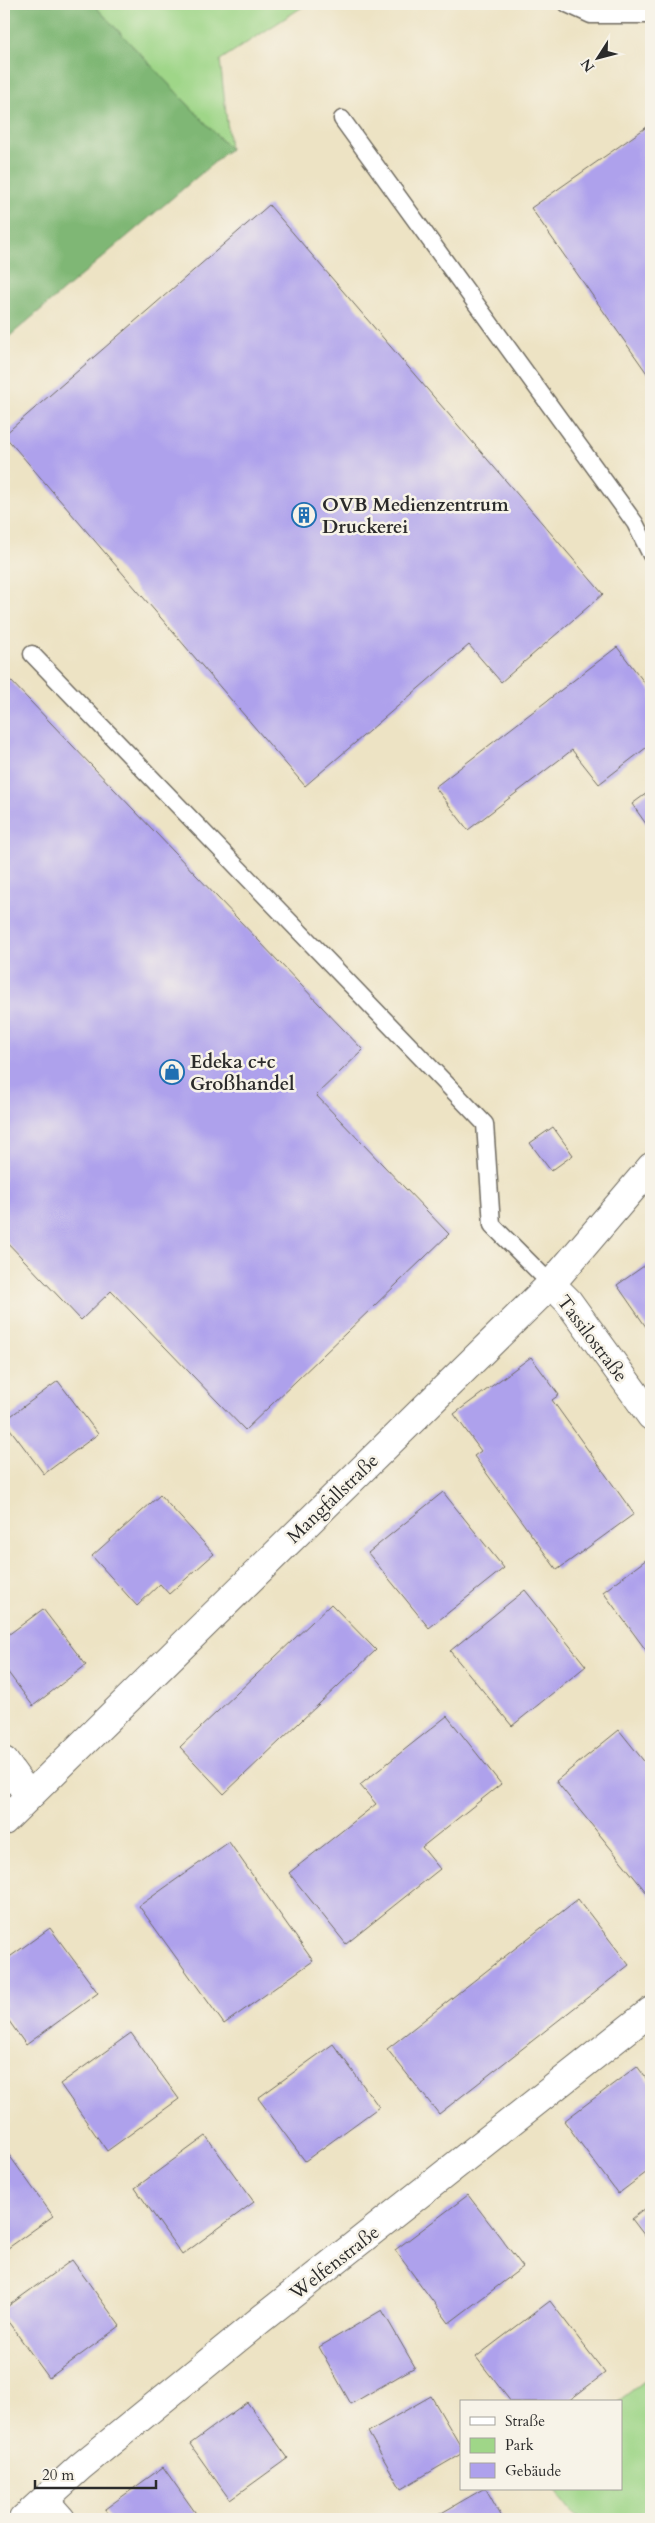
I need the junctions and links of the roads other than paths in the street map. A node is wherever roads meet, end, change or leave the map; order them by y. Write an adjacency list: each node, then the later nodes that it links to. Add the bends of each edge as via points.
1 (567, 4): 2 (lane, via 591,15)
2 (651, 15)
3 (342, 119): 4 (lane, via 635,524)
4 (651, 555)
5 (32, 654): 7 (lane, via 484,1124 492,1225)
6 (651, 1167): 7 (street, Mangfallstraße)
7 (551, 1284): 8 (street, Tassilostraße, via 568,1301); 10 (street, Mangfallstraße)
8 (651, 1416)
9 (4, 1761): 10 (street)
10 (29, 1796): 11 (street, Mangfallstraße)
11 (4, 1821)
12 (651, 2011): 13 (street, Welfenstraße, via 260,2320 80,2467)
13 (53, 2510): 14 (street, Welfenstraße)
14 (23, 2519)

